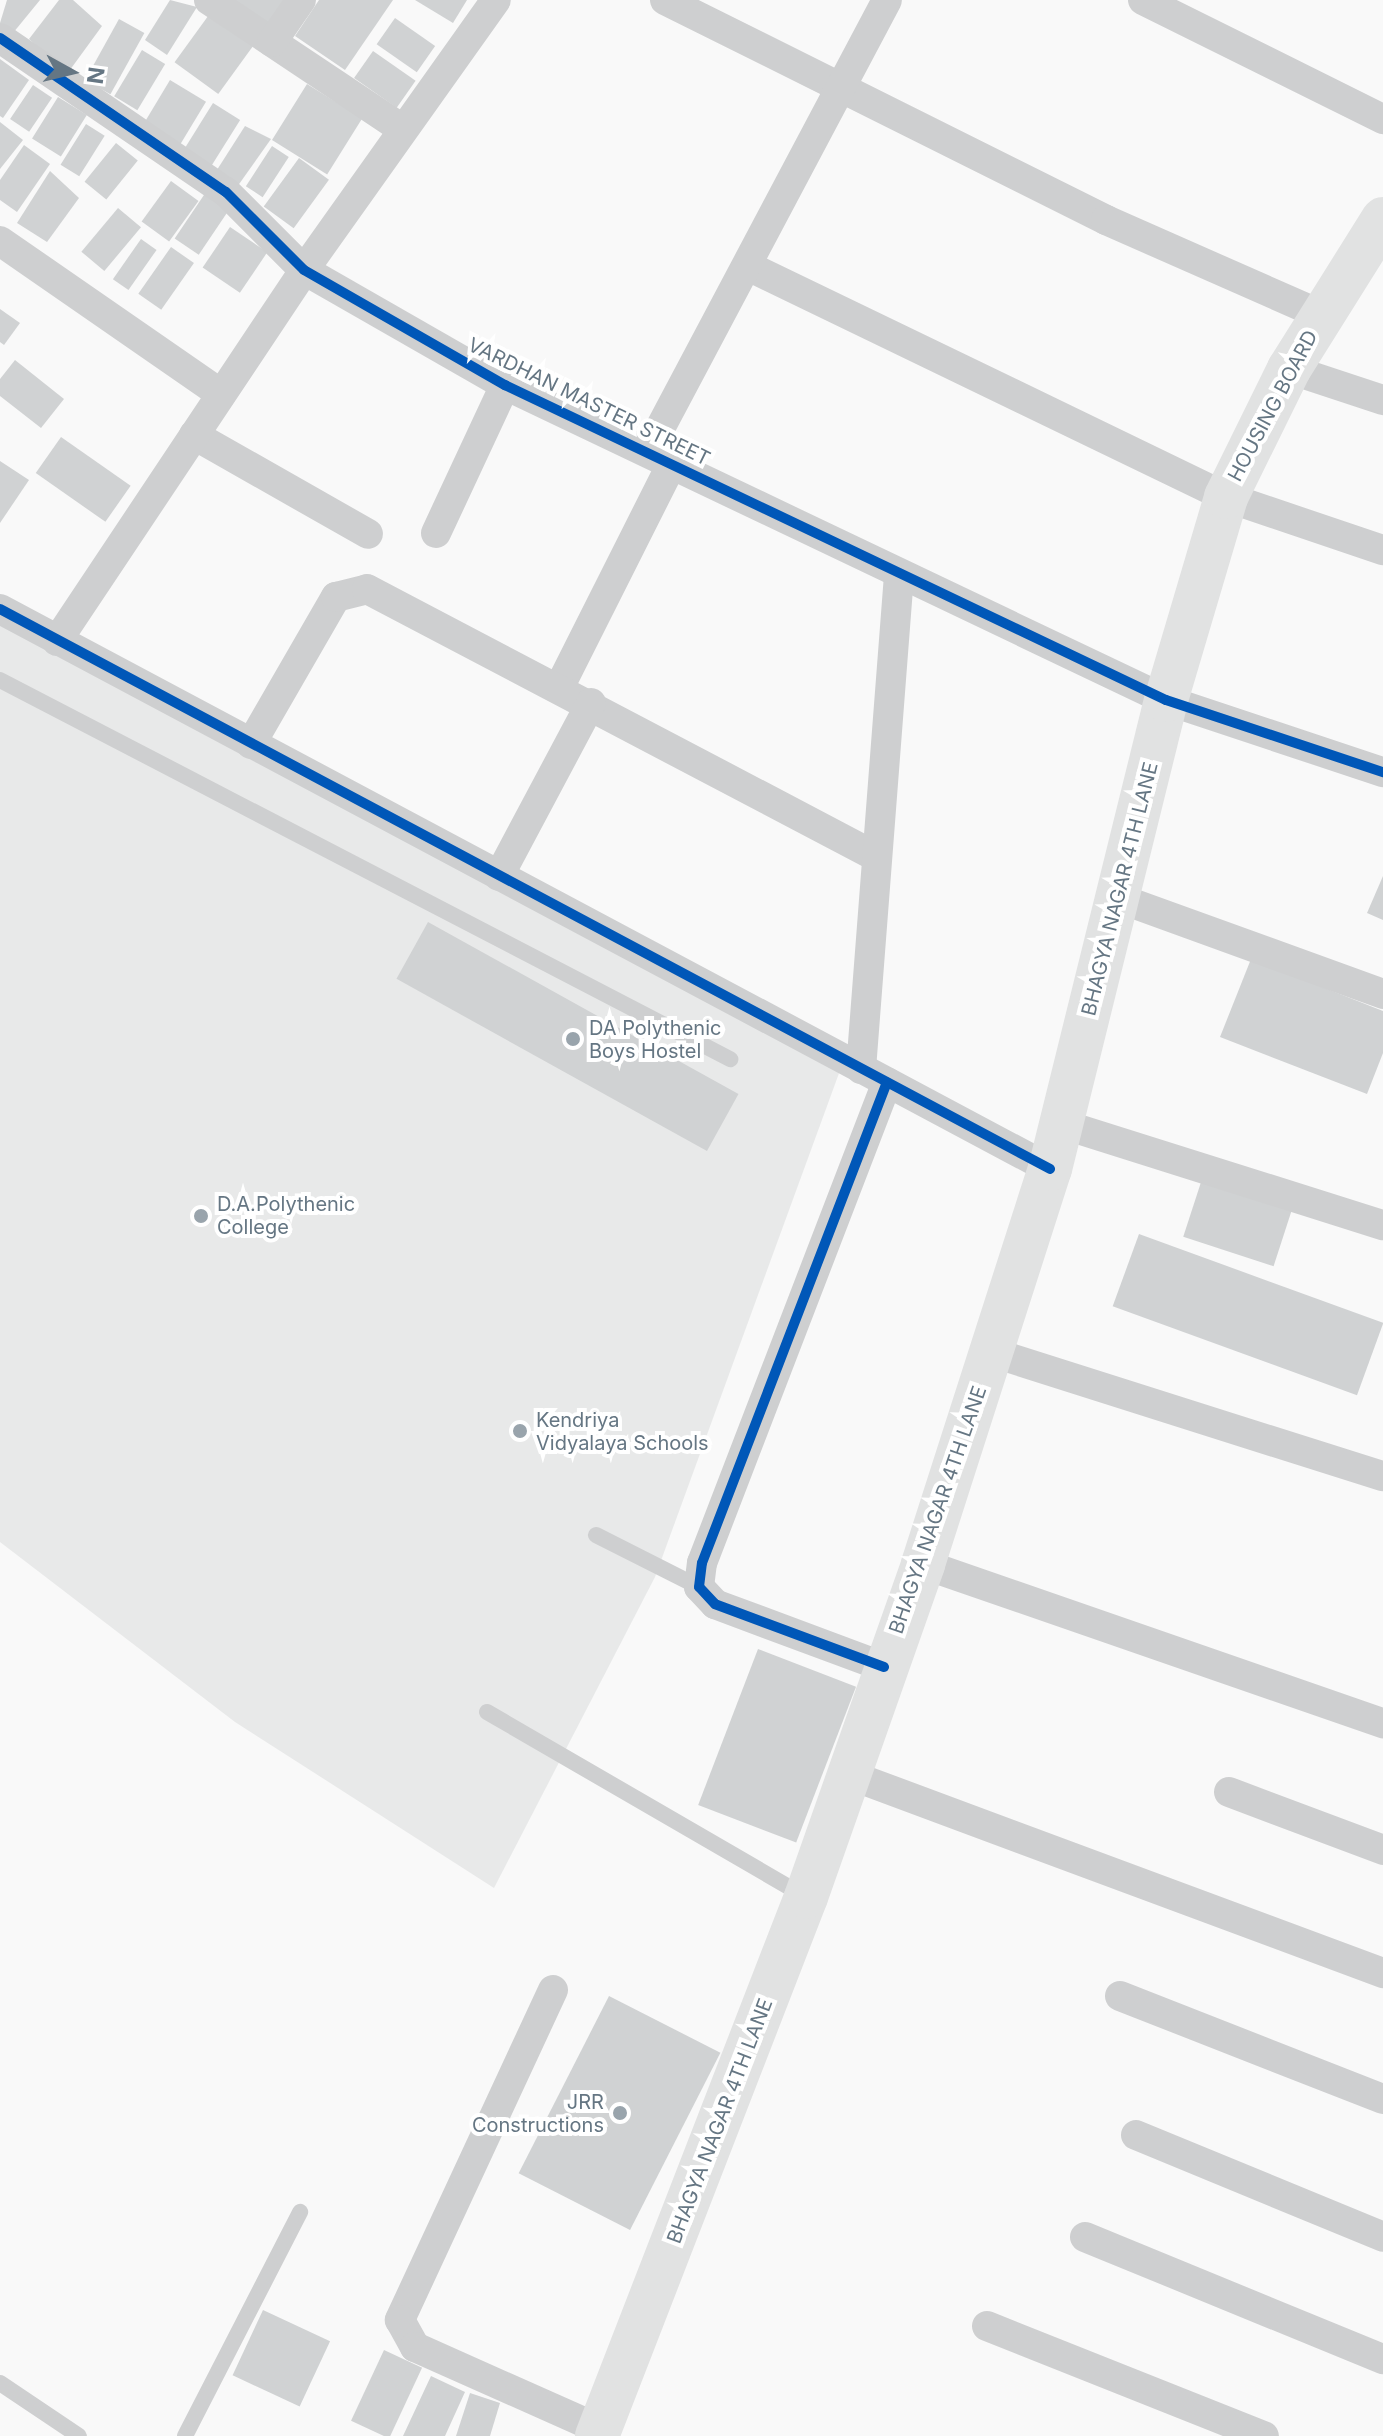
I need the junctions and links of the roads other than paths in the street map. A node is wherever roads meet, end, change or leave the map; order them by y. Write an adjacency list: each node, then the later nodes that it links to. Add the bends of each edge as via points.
1 (209, 0): 8 (street)
2 (301, 0): 8 (street)
3 (496, 0): 11 (street)
4 (665, 0): 9 (street)
5 (887, 0): 9 (street)
6 (1143, 0): 10 (street)
7 (0, 38): 15 (street, VARDHAN MASTER STREET, via 226,192)
8 (272, 42): 11 (street)
9 (844, 87): 14 (street); 16 (street, via 1106,220)
10 (1383, 119)
11 (401, 128): 15 (street)
12 (1383, 219): 16 (main road, HOUSING BOARD)
13 (0, 241): 19 (street)
14 (750, 267): 22 (street); 23 (street)
15 (304, 270): 18 (street, VARDHAN MASTER STREET); 19 (street)
16 (1321, 315): 17 (main road, HOUSING BOARD)
17 (1289, 369): 20 (street); 23 (main road, HOUSING BOARD)
18 (505, 385): 22 (street, VARDHAN MASTER STREET); 24 (street)
19 (221, 394): 21 (street)
20 (1383, 400)
21 (194, 435): 25 (street); 29 (street)
22 (660, 457): 27 (street, VARDHAN MASTER STREET); 31 (street)
23 (1226, 497): 26 (street); 32 (main road, HOUSING BOARD)
24 (436, 533)
25 (368, 534)
26 (1383, 550)
27 (899, 577): 32 (street, VARDHAN MASTER STREET); 36 (street)
28 (0, 609): 29 (street)
29 (57, 641): 34 (street)
30 (0, 680): 40 (lane)
31 (560, 686): 33 (street); 34 (street, via 357,587 336,597)
32 (1166, 700): 35 (street, VARDHAN MASTER STREET); 38 (main road, BHAGYA NAGAR 4TH LANE)
33 (591, 703): 36 (street); 37 (street)
34 (251, 744): 37 (street)
35 (1383, 772)
36 (877, 857): 41 (street)
37 (499, 876): 41 (street)
38 (1118, 898): 39 (street); 42 (main road, BHAGYA NAGAR 4TH LANE)
39 (1383, 994)
40 (730, 1059)
41 (874, 1076): 43 (street); 49 (street, via 702,1563)
42 (1062, 1124): 43 (main road, BHAGYA NAGAR 4TH LANE); 44 (street)
43 (1050, 1169): 45 (main road, BHAGYA NAGAR 4TH LANE)
44 (1383, 1225)
45 (991, 1352): 46 (street); 48 (main road, BHAGYA NAGAR 4TH LANE)
46 (1383, 1476)
47 (596, 1535): 49 (lane)
48 (923, 1564): 50 (main road, BHAGYA NAGAR 4TH LANE); 52 (street)
49 (699, 1587): 50 (street, via 715,1604)
50 (884, 1667): 53 (main road, BHAGYA NAGAR 4TH LANE)
51 (487, 1712): 56 (lane)
52 (1383, 1723)
53 (850, 1775): 56 (main road, BHAGYA NAGAR 4TH LANE); 57 (street)
54 (1229, 1792): 55 (street)
55 (1383, 1850)
56 (806, 1897): 68 (main road, BHAGYA NAGAR 4TH LANE)
57 (1383, 1973)
58 (553, 1990): 68 (street, via 400,2320 415,2347)
59 (1120, 1996): 60 (street)
60 (1383, 2099)
61 (1136, 2135): 64 (street)
62 (300, 2212): 70 (lane)
63 (1085, 2237): 66 (street)
64 (1383, 2237)
65 (987, 2326): 71 (street)
66 (1383, 2359)
67 (0, 2383): 69 (lane)
68 (603, 2434)
69 (79, 2436)
70 (185, 2436)
71 (1264, 2436)

